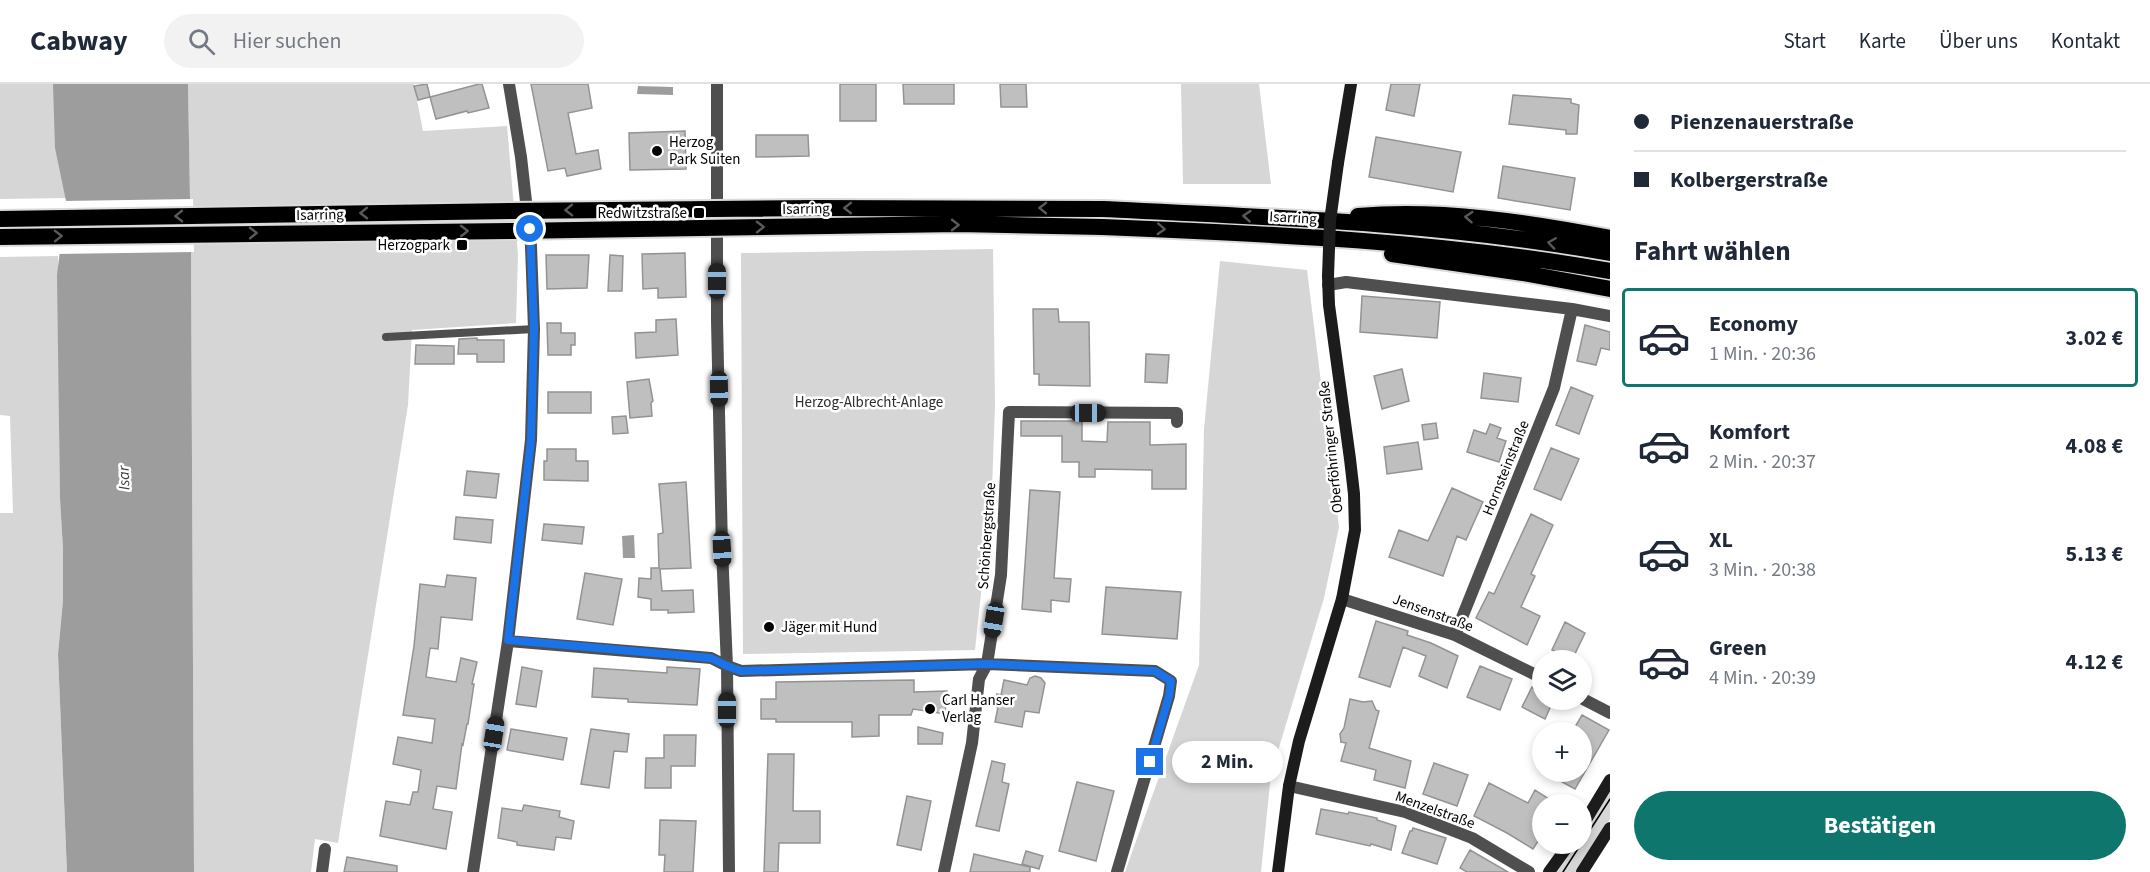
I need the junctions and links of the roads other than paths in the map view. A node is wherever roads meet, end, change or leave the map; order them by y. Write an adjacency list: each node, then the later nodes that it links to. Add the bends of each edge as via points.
1 (508, 84): 15 (street, via 526,195)
2 (717, 84): 22 (street, via 718,333)
3 (1352, 84): 11 (main road, Oberföhringer Straße, bridge, via 1330,221)
4 (0, 219): 5 (highway, Isarring, one-way to 4, bridge, via 1102,209 827,207)
5 (1306, 220): 8 (highway, one-way to 5, via 1453,216 1385,214); 9 (highway, Isarring, one-way to 5, via 1478,234)
6 (0, 237): 7 (highway, Isarring, one-way to 7, bridge, via 958,224)
7 (1330, 238): 10 (highway, Isarring, via 1474,251); 12 (highway, via 1382,252)
8 (1610, 238)
9 (1610, 253)
10 (1610, 271)
11 (1328, 281): 13 (street); 18 (main road, Oberföhringer Straße, via 1354,494 1354,530)
12 (1610, 289)
13 (1572, 309): 14 (street); 19 (street, Hornsteinstraße, via 1554,388)
14 (1610, 316)
15 (534, 329): 16 (lane); 20 (street, via 531,440)
16 (386, 337)
17 (1177, 422): 21 (street, Schönbergstraße, via 1177,413 1008,412 1001,575)
18 (1342, 599): 19 (street, Jensenstraße); 27 (main road, Oberföhringer Straße)
19 (1455, 634): 23 (street, Jensenstraße)
20 (508, 640): 22 (street, via 711,658); 33 (street)
21 (987, 664): 22 (street, via 741,671); 35 (street, Schönbergstraße, via 979,679 972,743); 36 (street, via 1155,671 1171,681)
22 (727, 666): 34 (street)
23 (1532, 673)
24 (1592, 704): 25 (street)
25 (1610, 713)
26 (1610, 780): 28 (main road)
27 (1289, 786): 37 (main road, Oberföhringer Straße); 38 (street, Menzelstraße, via 1405,812 1472,838)
28 (1592, 810)
29 (1610, 828): 40 (main road)
30 (325, 849): 32 (street)
31 (1562, 854): 39 (main road)
32 (322, 872)
33 (472, 872)
34 (729, 872)
35 (944, 872)
36 (1117, 872)
37 (1278, 872)
38 (1529, 872)
39 (1549, 872)
40 (1582, 872)

